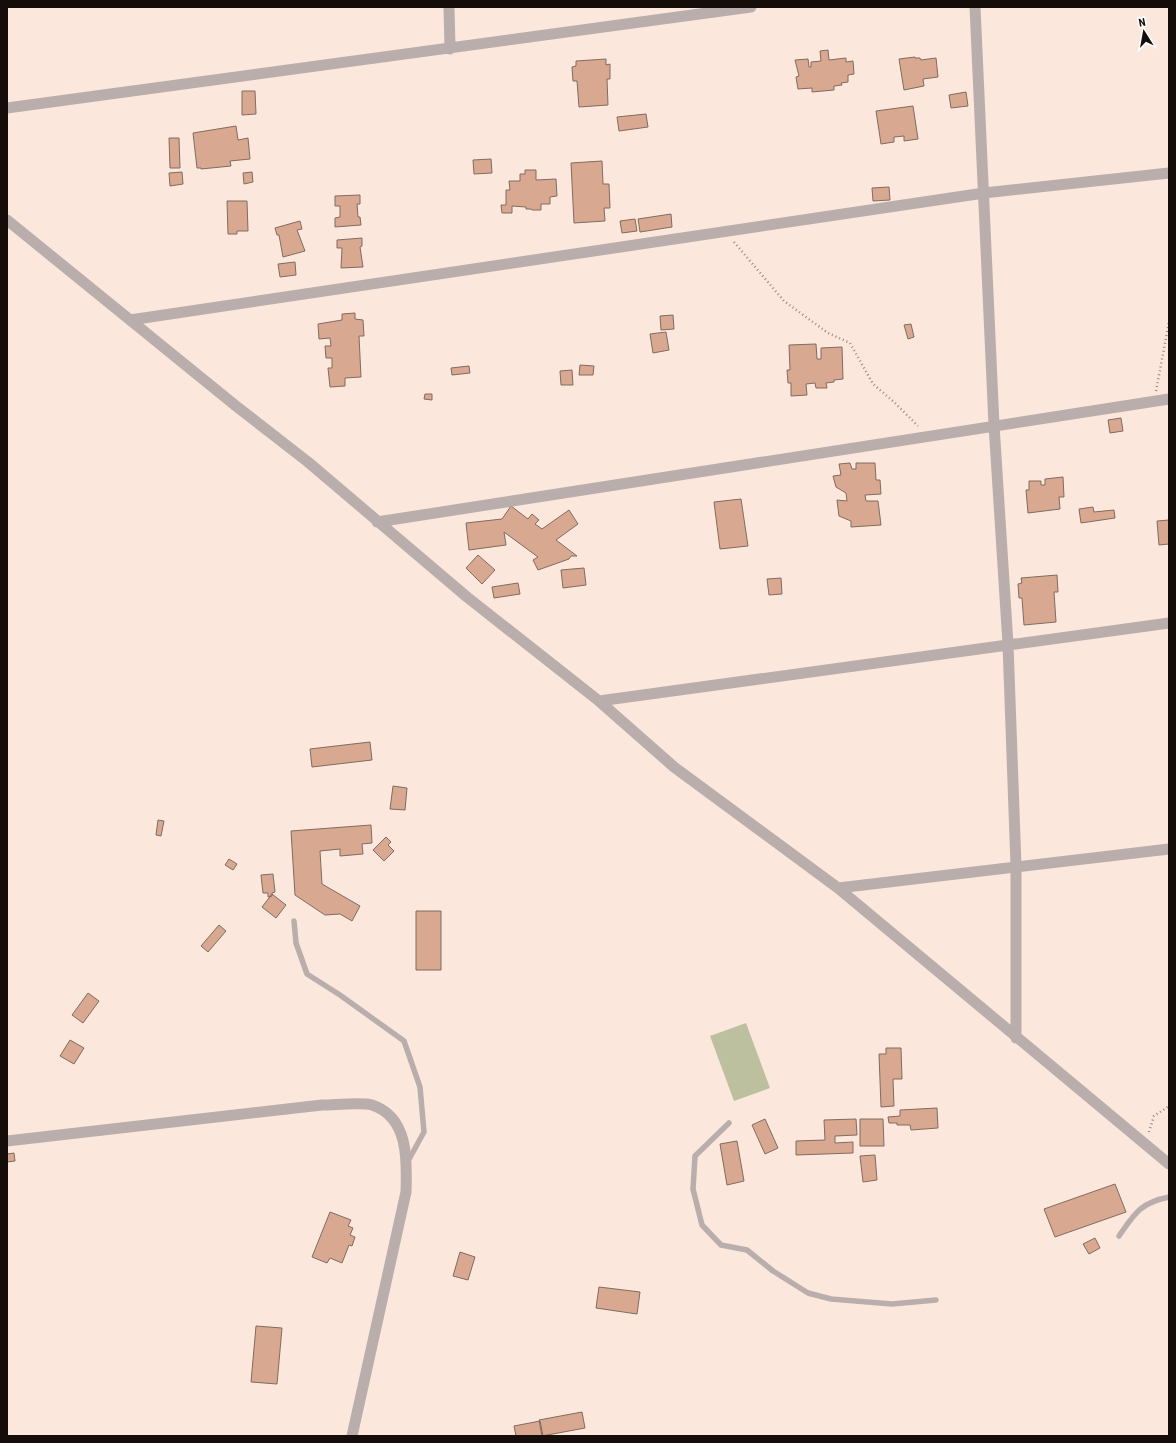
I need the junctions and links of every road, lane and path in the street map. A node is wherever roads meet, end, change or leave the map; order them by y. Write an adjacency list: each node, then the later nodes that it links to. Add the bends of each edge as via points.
1 (449, 7): 4 (street)
2 (751, 7): 4 (street)
3 (975, 7): 7 (street)
4 (450, 49): 5 (street)
5 (7, 108)
6 (1169, 174): 7 (street)
7 (984, 192): 9 (street); 14 (street)
8 (7, 220): 10 (street)
9 (724, 231): 10 (street); 15 (path, via 784,301 828,333 850,343 873,384)
10 (130, 320): 16 (street, via 308,462)
11 (1169, 322): 13 (path)
12 (1169, 399): 13 (street)
13 (1154, 401): 14 (street)
14 (994, 425): 15 (street); 18 (street)
15 (928, 437): 16 (street)
16 (377, 522): 19 (street)
17 (1169, 623): 18 (street)
18 (1008, 644): 19 (street); 21 (street)
19 (599, 701): 22 (street, via 674,767)
20 (1169, 849): 21 (street)
21 (1016, 866): 22 (street); 24 (street)
22 (838, 888): 24 (street)
23 (294, 921): 29 (lane, via 296,943 307,974 404,1041 420,1087 424,1132)
24 (1016, 1038): 28 (street)
25 (1169, 1106): 28 (path, via 1154,1116)
26 (729, 1123): 33 (lane, via 695,1156 693,1189 702,1225 721,1245 747,1250 773,1271 808,1293 825,1298 892,1304)
27 (7, 1141): 29 (street, via 322,1105 371,1105 393,1118 402,1136)
28 (1145, 1144): 30 (street)
29 (407, 1162): 34 (street, via 406,1192)
30 (1169, 1164)
31 (1169, 1197): 32 (lane, via 1156,1200 1136,1211)
32 (1120, 1236)
33 (936, 1300)
34 (352, 1436)

